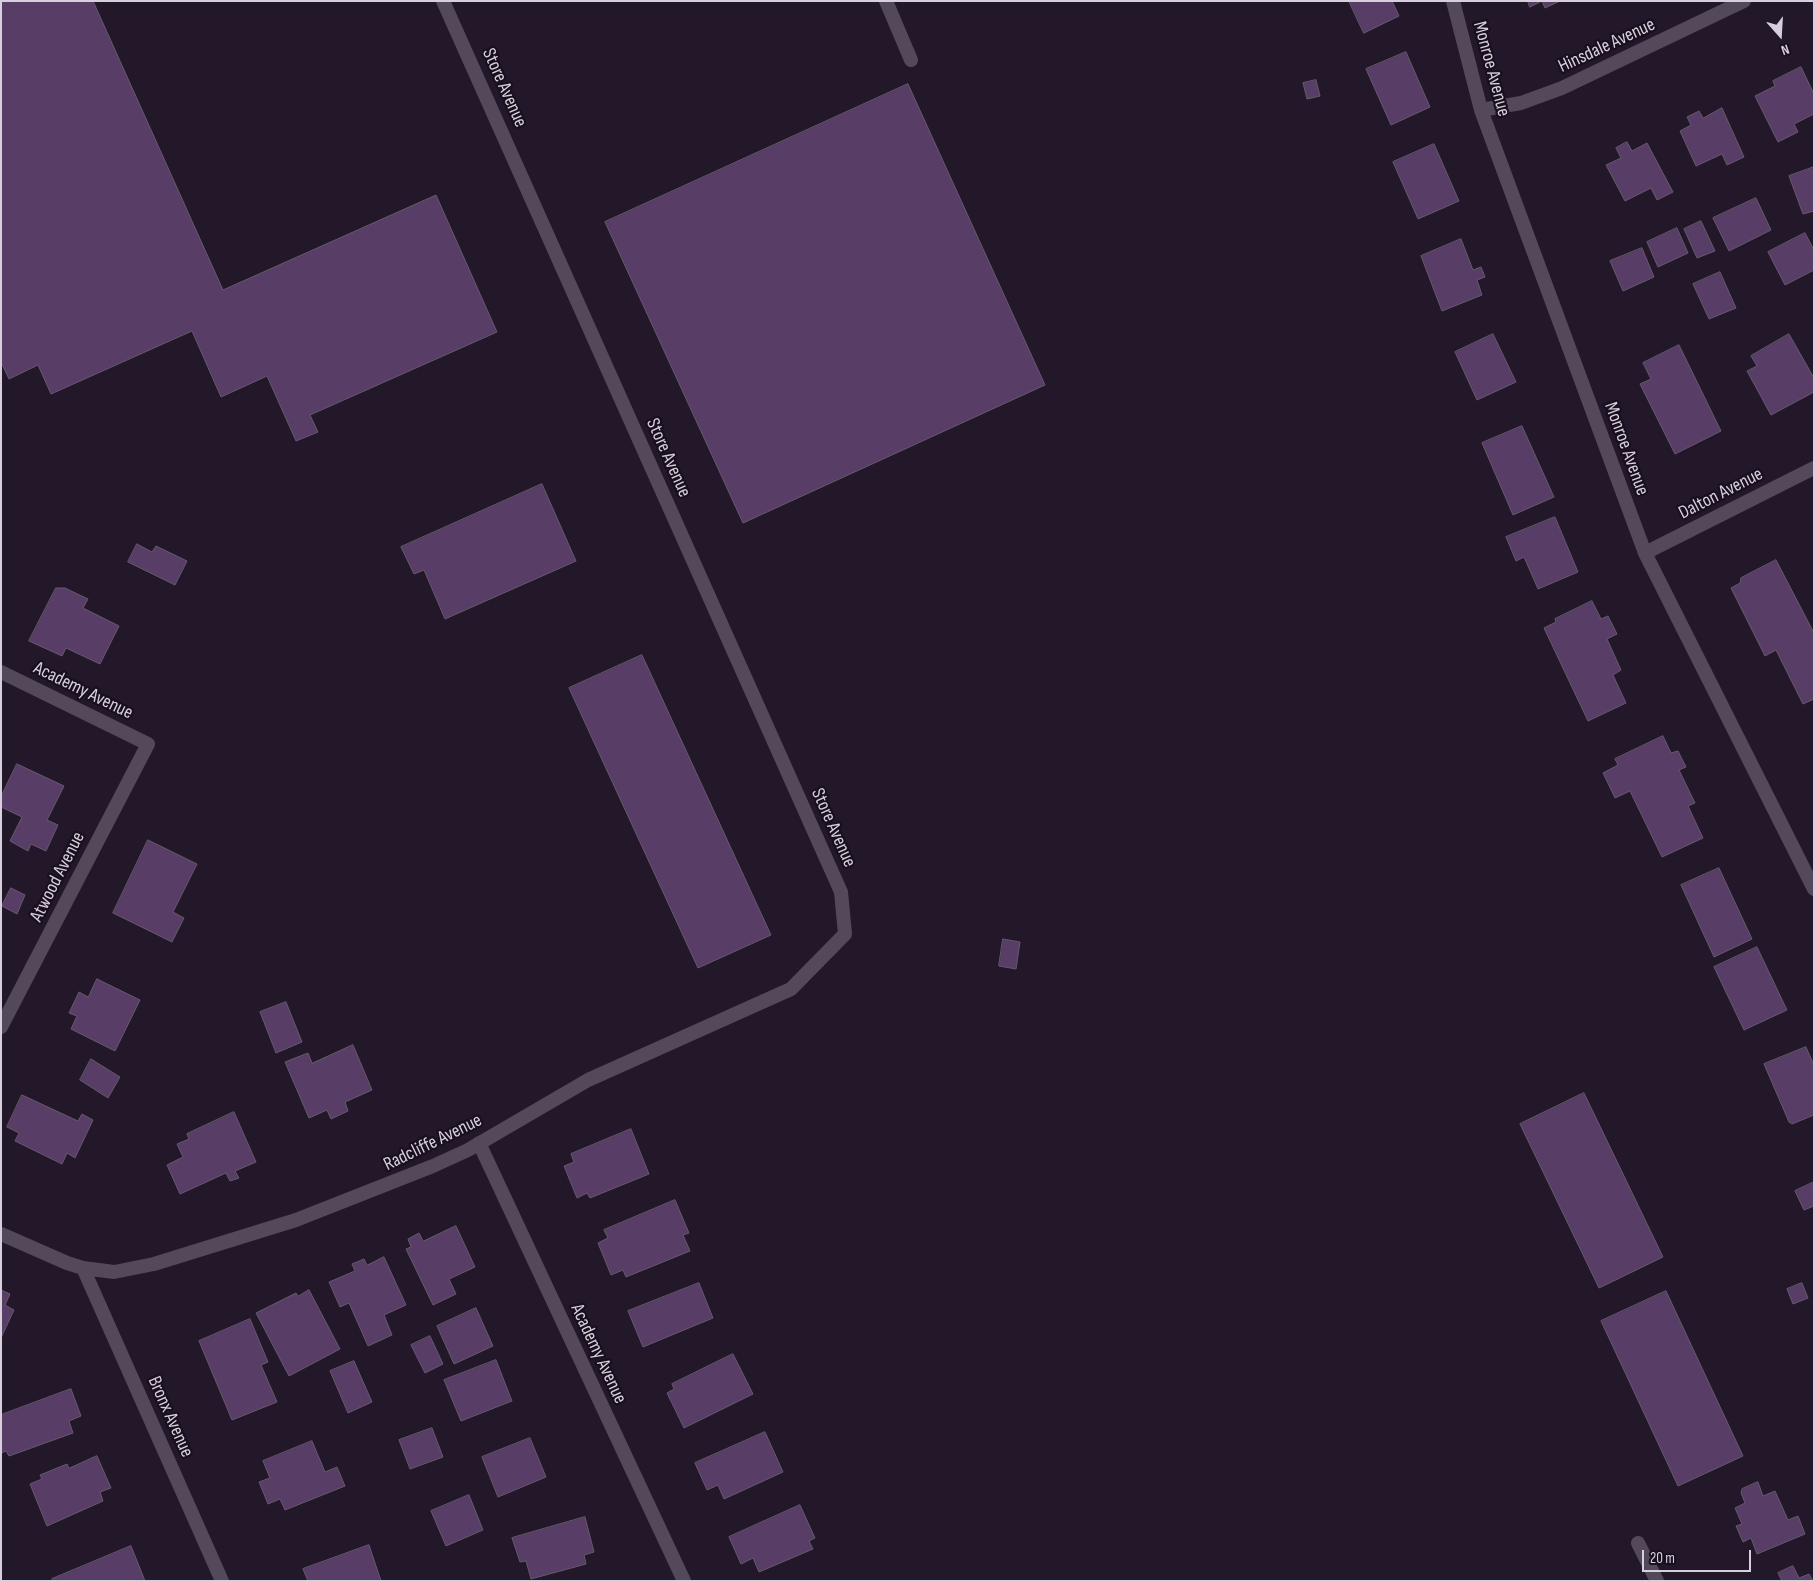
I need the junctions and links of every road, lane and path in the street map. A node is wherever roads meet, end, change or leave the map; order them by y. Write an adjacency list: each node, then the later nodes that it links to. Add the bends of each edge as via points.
1 (443, 1): 12 (street, Store Avenue, via 842,892)
2 (886, 1): 5 (street)
3 (1453, 1): 6 (street, Monroe Avenue)
4 (1744, 1): 6 (street, Hinsdale Avenue, via 1562,88 1521,103)
5 (911, 60)
6 (1481, 110): 8 (street, Monroe Avenue)
7 (1814, 468): 8 (street, Dalton Avenue)
8 (1644, 553): 11 (street, Monroe Avenue)
9 (1, 672): 10 (street, Academy Avenue)
10 (148, 744): 13 (street, Atwood Avenue)
11 (1814, 889)
12 (845, 934): 14 (street, Radcliffe Avenue, via 791,989 588,1080)
13 (1, 1027)
14 (479, 1143): 16 (street, Radcliffe Avenue, via 387,1186 248,1236 133,1270 114,1272); 19 (street, Academy Avenue)
15 (1, 1234): 16 (street, Radcliffe Avenue)
16 (83, 1268): 18 (street, Bronx Avenue)
17 (1638, 1543): 20 (street)
18 (222, 1581)
19 (684, 1581)
20 (1657, 1581)

